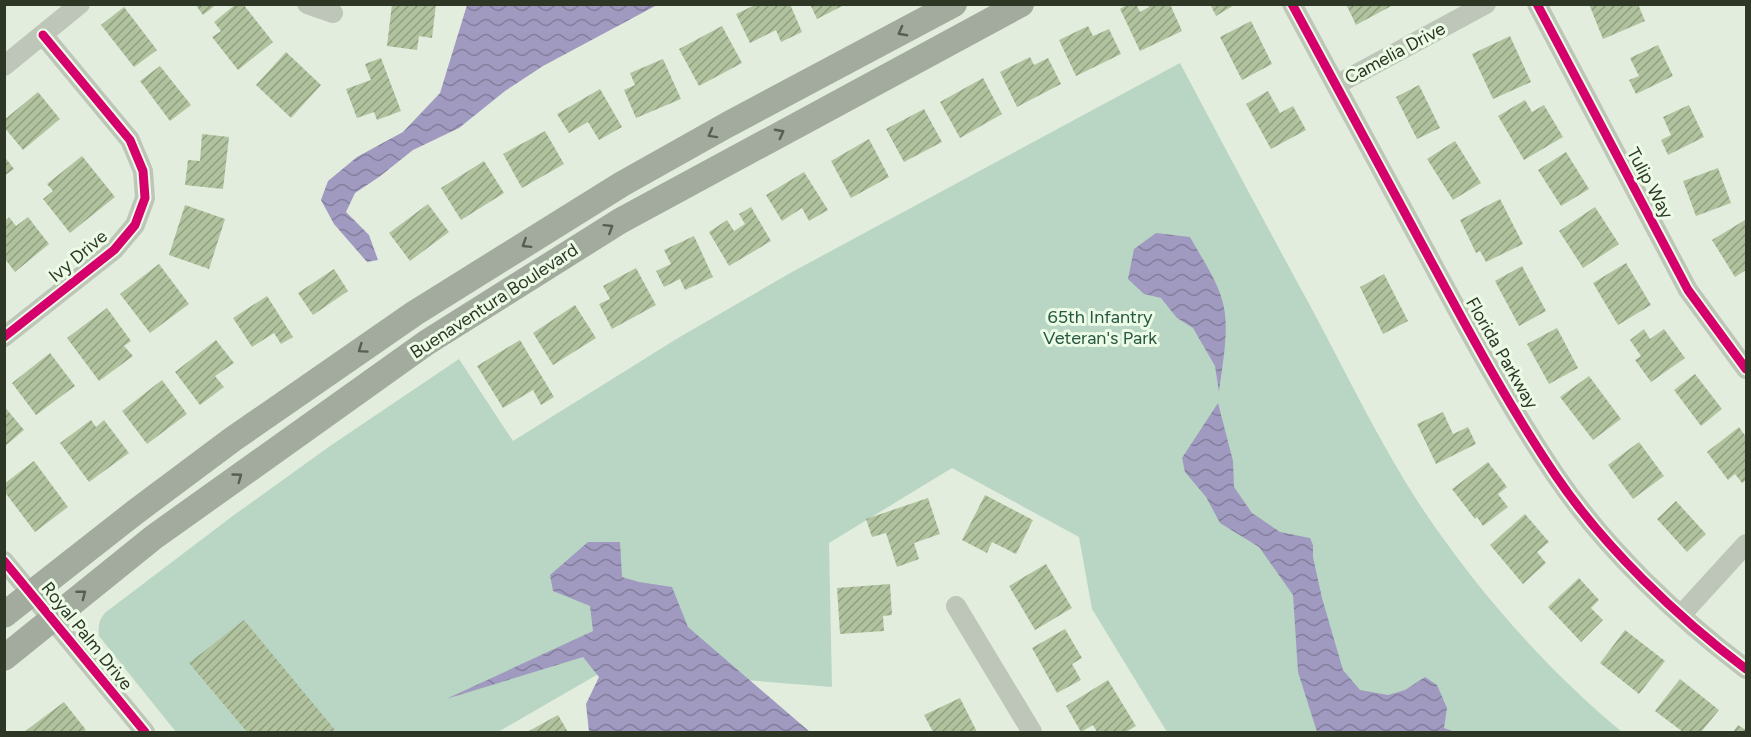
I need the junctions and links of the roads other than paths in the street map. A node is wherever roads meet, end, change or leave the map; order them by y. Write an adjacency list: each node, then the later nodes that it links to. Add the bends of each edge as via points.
1 (80, 4): 9 (street)
2 (307, 4): 8 (street)
3 (954, 4): 16 (main road, Buenaventura Boulevard, one-way to 16, via 622,184 415,313 233,439)
4 (1022, 4): 20 (main road, Buenaventura Boulevard, one-way to 4, via 154,537 426,343 620,221)
5 (1292, 4): 11 (street, Florida Parkway)
6 (1486, 4): 11 (street, Camelia Drive)
7 (1537, 4): 13 (street, Tulip Way, via 1689,290)
8 (333, 13)
9 (43, 35): 10 (street); 12 (street, Ivy Drive, via 130,140 143,171 144,198 135,225 114,250)
10 (4, 66)
11 (1336, 85): 19 (street, Florida Parkway, via 1486,363 1557,477 1610,545)
12 (4, 337)
13 (1746, 369)
14 (1746, 544): 19 (street)
15 (4, 561): 16 (street, Royal Palm Drive)
16 (30, 593): 18 (main road, Buenaventura Boulevard); 20 (street, Royal Palm Drive)
17 (956, 606): 24 (street)
18 (4, 615)
19 (1681, 615): 22 (street, Florida Parkway)
20 (51, 619): 21 (main road, Buenaventura Boulevard); 23 (street, Royal Palm Drive)
21 (4, 658)
22 (1746, 669)
23 (137, 730)
24 (1032, 732)

